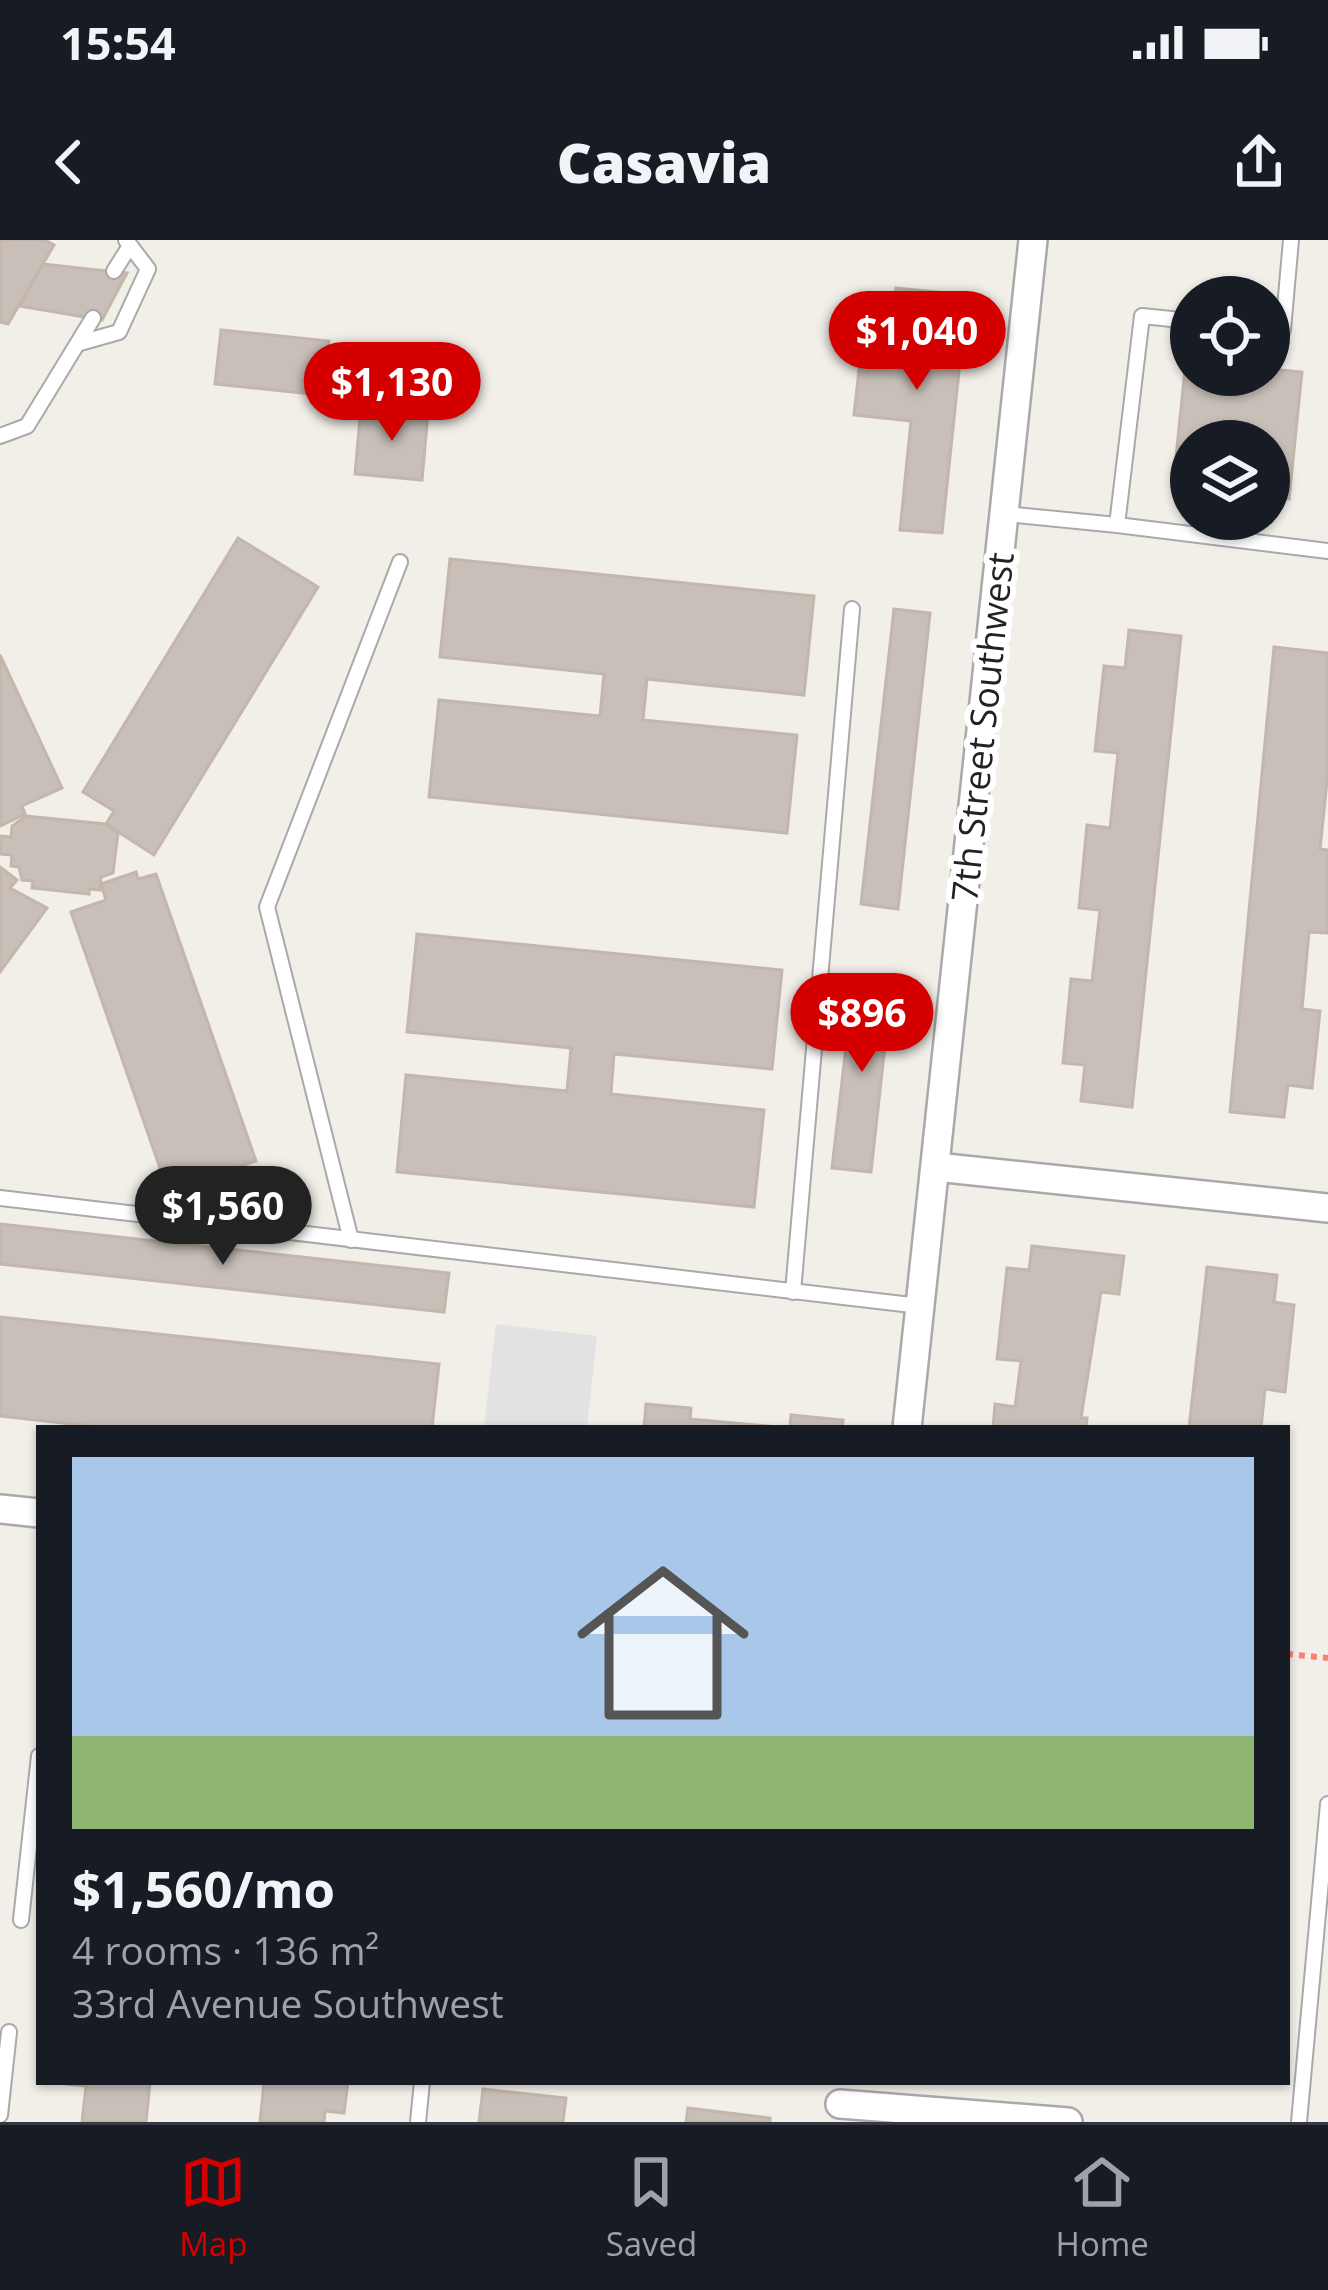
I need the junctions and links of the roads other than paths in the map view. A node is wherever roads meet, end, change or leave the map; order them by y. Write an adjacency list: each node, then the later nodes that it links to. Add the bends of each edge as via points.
1 (1033, 240): 10 (street, 7th Street Southwest)
2 (1291, 240): 5 (lane)
3 (127, 244): 4 (lane); 8 (lane, via 148,269 119,332)
4 (114, 272)
5 (1288, 276)
6 (93, 318): 8 (lane)
7 (1170, 319): 11 (lane, via 1142,316)
8 (80, 343): 9 (lane, via 27,426)
9 (0, 436)
10 (1005, 514): 11 (lane); 15 (street, 7th Street Southwest)
11 (1117, 525): 12 (lane)
12 (1328, 551)
13 (400, 562): 18 (lane, via 267,907)
14 (852, 609): 19 (lane)
15 (936, 1167): 17 (street); 20 (street, 7th Street Southwest)
16 (0, 1198): 18 (lane)
17 (1328, 1208)
18 (351, 1240): 19 (lane)
19 (793, 1292): 20 (lane)
20 (920, 1306): 21 (street, 7th Street Southwest)
21 (908, 1425)
22 (0, 1509): 23 (street)
23 (36, 1514)
24 (36, 1783): 26 (lane)
25 (1328, 1804): 33 (lane)
26 (21, 1920)
27 (9, 2032): 30 (lane)
28 (422, 2085): 31 (lane)
29 (840, 2103): 32 (street)
30 (0, 2115)
31 (418, 2122)
32 (1068, 2122)
33 (1299, 2122)

